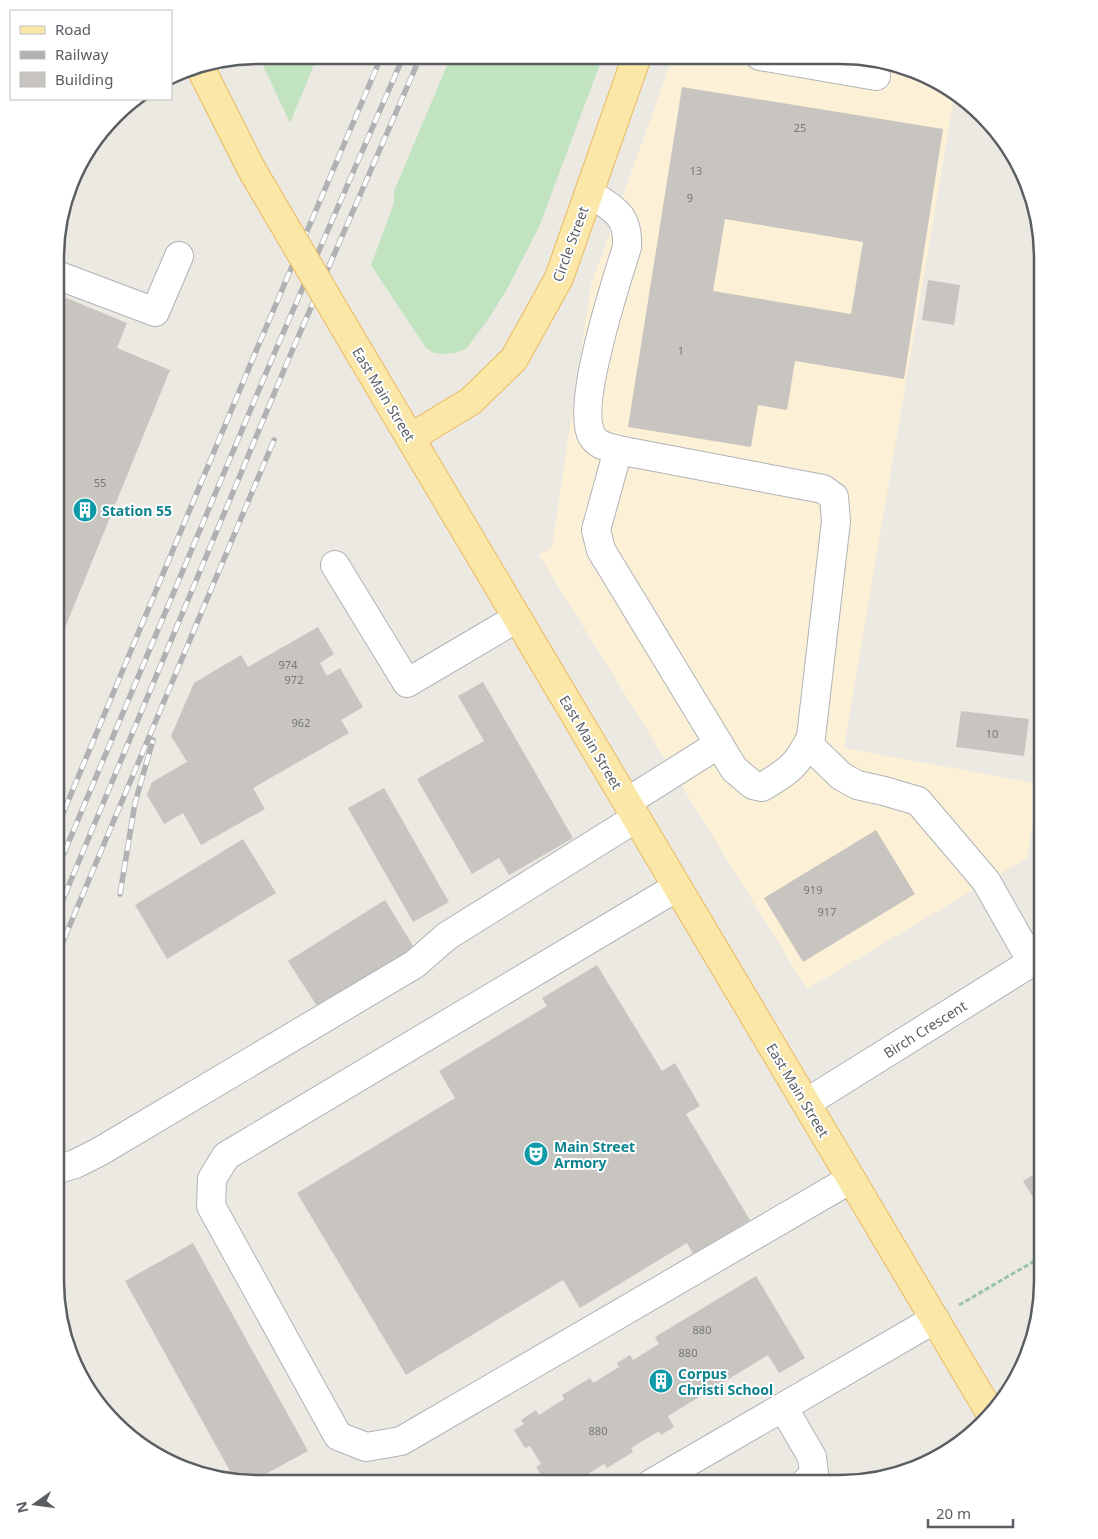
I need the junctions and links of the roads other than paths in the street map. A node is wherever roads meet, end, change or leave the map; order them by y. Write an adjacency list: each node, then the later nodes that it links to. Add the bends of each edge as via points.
1 (634, 64): 5 (main road, Circle Street)
2 (827, 64): 3 (street)
3 (861, 68)
4 (202, 72): 8 (main road, East Main Street, bridge, via 252,170)
5 (589, 193): 8 (main road, Circle Street, via 559,278 514,359 471,401); 9 (street, via 618,211 627,236 627,247 601,335 587,417 591,435 598,444)
6 (179, 256): 7 (street, via 155,312)
7 (64, 277)
8 (410, 438): 11 (main road, East Main Street)
9 (618, 450): 12 (street, via 596,530 601,550); 13 (street, via 823,489 834,497 836,521)
10 (335, 565): 11 (street, via 407,683)
11 (517, 618): 14 (main road, East Main Street)
12 (719, 744): 13 (street, via 734,769 753,785 762,787 787,773); 14 (street)
13 (808, 744): 16 (street, via 841,776 857,785 918,801 986,881)
14 (631, 810): 15 (main road, East Main Street); 19 (street, via 447,936 415,964 99,1152)
15 (677, 887): 18 (main road, East Main Street); 20 (street, via 226,1156 212,1179 211,1206 338,1436 366,1447 401,1441)
16 (1034, 953)
17 (1034, 959): 18 (street, Birch Crescent)
18 (806, 1103): 20 (main road, East Main Street)
19 (64, 1167)
20 (851, 1179): 21 (main road, East Main Street)
21 (934, 1319): 22 (street); 23 (main road, East Main Street)
22 (783, 1407): 24 (street); 25 (street, via 812,1457)
23 (987, 1408)
24 (667, 1475)
25 (813, 1475)

